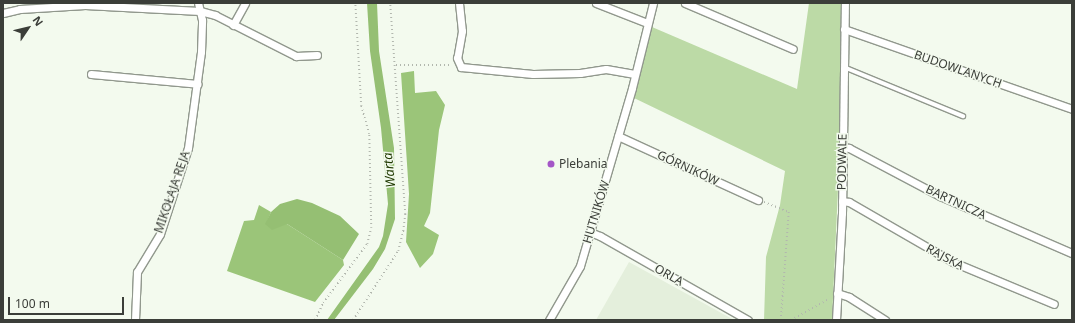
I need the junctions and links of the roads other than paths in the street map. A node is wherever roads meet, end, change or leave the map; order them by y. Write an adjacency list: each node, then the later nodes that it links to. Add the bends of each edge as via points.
1 (198, 3): 9 (street, MIKOŁAJA REJA)
2 (244, 3): 12 (street)
3 (459, 3): 18 (street, via 462,31 458,65 533,74 606,70)
4 (596, 3): 11 (street)
5 (653, 3): 11 (street, HUTNIKÓW)
6 (685, 3): 14 (street)
7 (844, 3): 13 (street, PODWALE)
8 (20, 6): 9 (street, via 85,5); 10 (street)
9 (200, 11): 12 (street); 19 (street, MIKOŁAJA REJA, via 202,20)
10 (3, 13)
11 (647, 23): 18 (street, HUTNIKÓW)
12 (233, 25): 15 (street, via 296,56)
13 (844, 29): 16 (street, PODWALE); 20 (street, BUDOWLANYCH)
14 (793, 49)
15 (317, 55)
16 (843, 66): 21 (lane); 23 (street, PODWALE)
17 (91, 74): 19 (street)
18 (635, 74): 22 (street, HUTNIKÓW)
19 (198, 84): 30 (street, MIKOŁAJA REJA, via 188,148 160,234 137,272)
20 (1072, 109)
21 (963, 116)
22 (618, 136): 24 (street, GÓRNIKÓW); 26 (street, HUTNIKÓW)
23 (842, 147): 25 (street, PODWALE); 27 (street, BARTNICZA, via 849,148 940,196)
24 (758, 200)
25 (842, 201): 28 (street, PODWALE); 29 (street, RAJSKA, via 849,202 953,262)
26 (590, 232): 31 (street, HUTNIKÓW, via 580,266); 32 (street, ORLA)
27 (1072, 253)
28 (837, 293): 33 (street, PODWALE); 34 (street, via 849,297)
29 (1054, 304)
30 (135, 320)
31 (548, 320)
32 (748, 320)
33 (836, 320)
34 (885, 320)

